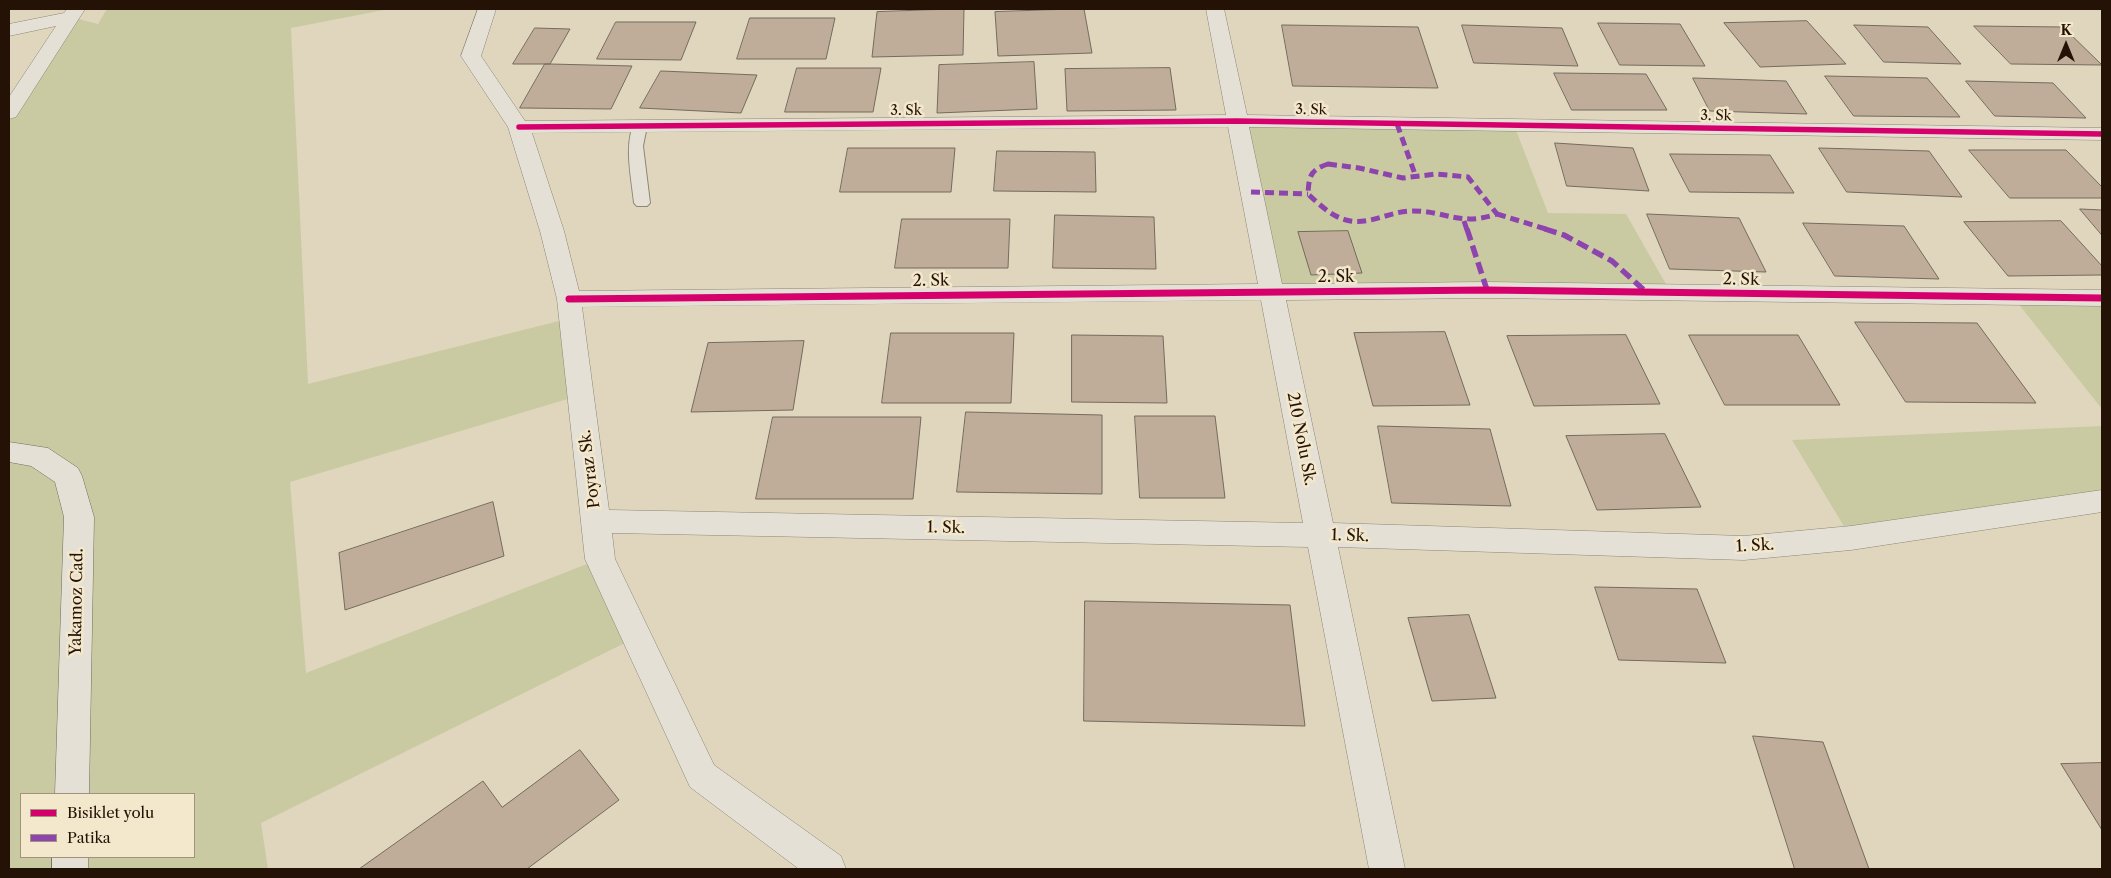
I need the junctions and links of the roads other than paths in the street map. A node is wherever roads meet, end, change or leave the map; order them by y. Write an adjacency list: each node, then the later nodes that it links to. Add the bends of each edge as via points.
1 (487, 9): 8 (street, Poyraz Sk., via 471,56)
2 (1215, 9): 6 (street, 210 Nolu Sk.)
3 (74, 13): 4 (street); 5 (street)
4 (9, 30)
5 (9, 113)
6 (1238, 121): 7 (street, 3. Sk); 9 (street, 3. Sk); 11 (street, 210 Nolu Sk.)
7 (640, 126): 8 (street, 3. Sk); 10 (lane, via 636,146)
8 (519, 127): 13 (street, Poyraz Sk.)
9 (2102, 134)
10 (642, 203)
11 (1272, 291): 12 (street, 2. Sk, via 1487,290); 13 (street, 2. Sk); 17 (street, 210 Nolu Sk.)
12 (2102, 298)
13 (569, 299): 16 (street, Poyraz Sk.)
14 (9, 452): 18 (street, Yakamoz Cad., via 38,456 68,476 79,517)
15 (2102, 501): 17 (street, 1. Sk., via 1851,538 1744,548)
16 (595, 521): 17 (street, 1. Sk.); 19 (street, Poyraz Sk., via 600,560 702,776)
17 (1320, 536): 20 (street, 210 Nolu Sk.)
18 (72, 793)
19 (828, 869)
20 (1387, 869)

